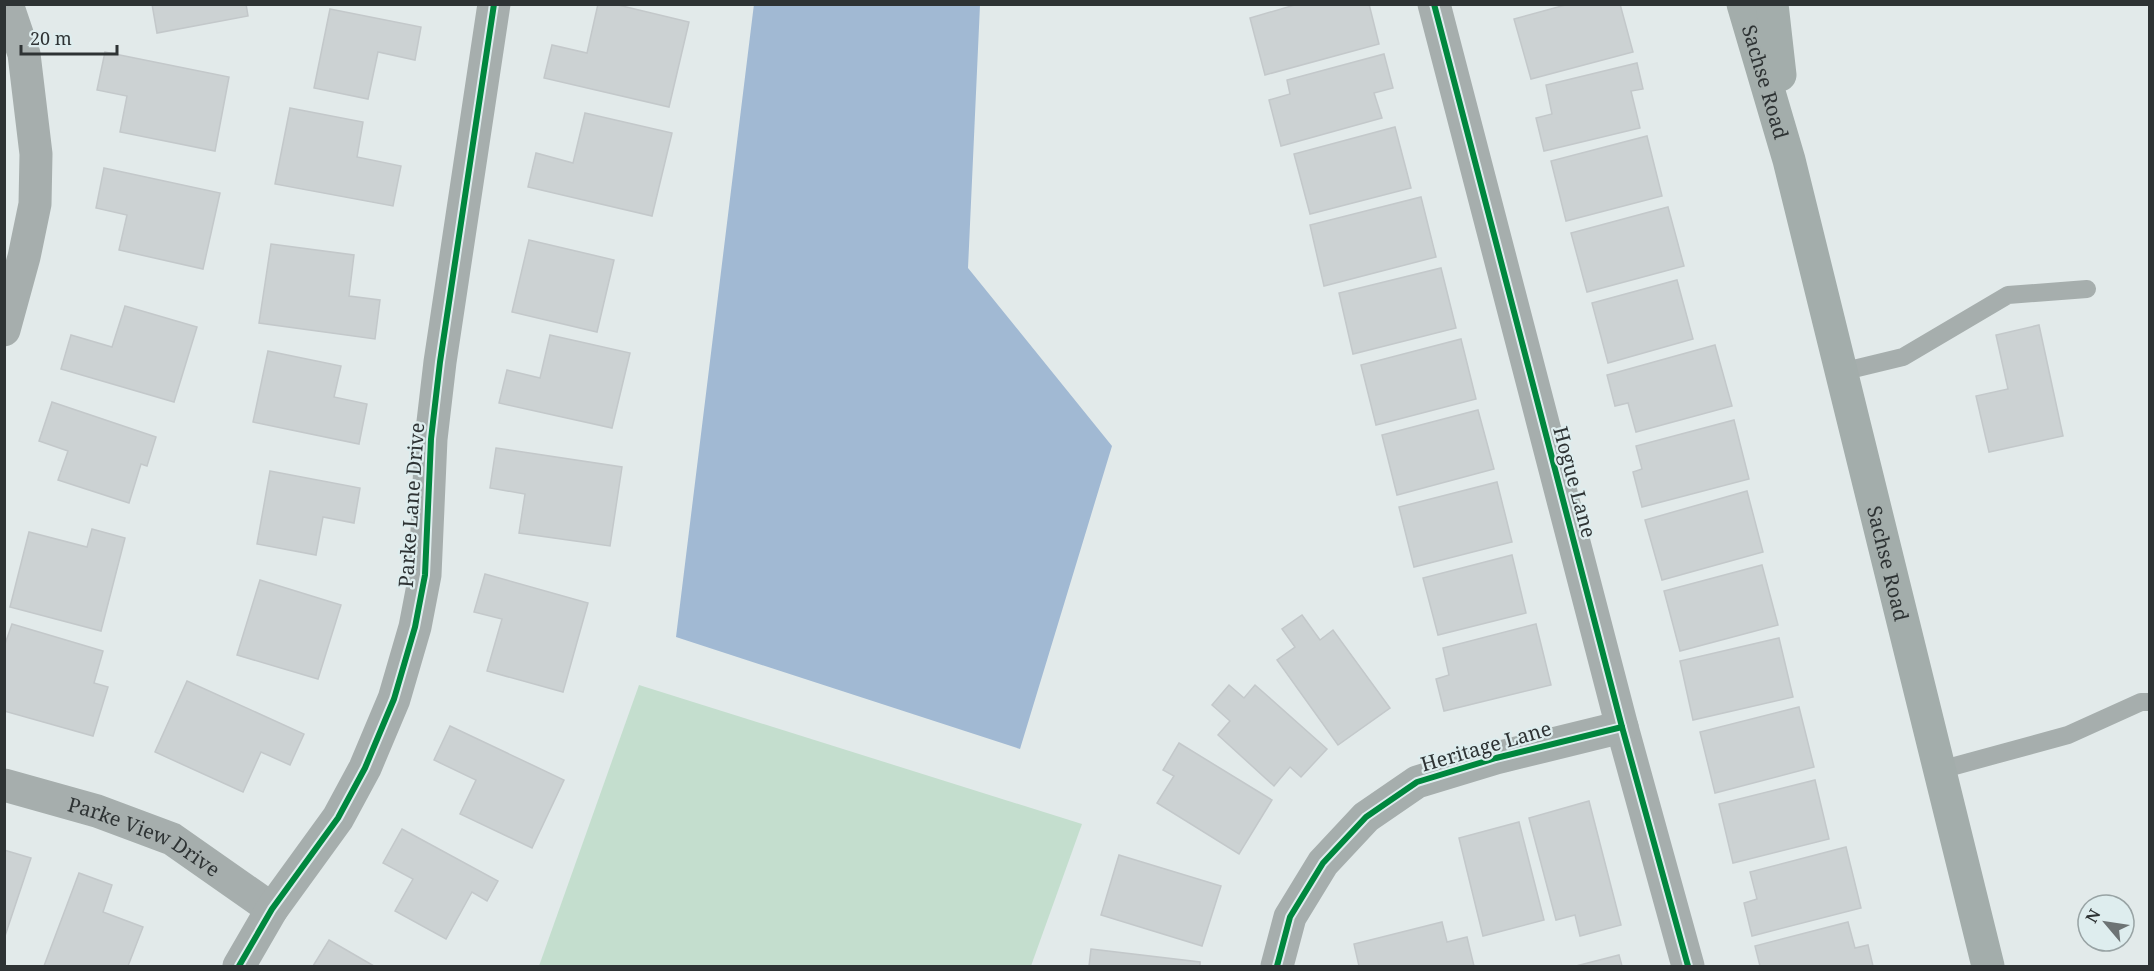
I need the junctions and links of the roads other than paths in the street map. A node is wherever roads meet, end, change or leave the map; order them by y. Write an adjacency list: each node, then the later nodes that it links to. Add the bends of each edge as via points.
1 (7, 4): 8 (street, via 24,54 36,154 35,204)
2 (494, 4): 14 (street, Parke Lane Drive, via 440,362 431,439 425,575 415,627 394,699 365,768 338,818)
3 (1434, 4): 11 (street, Hogue Lane)
4 (1743, 4): 6 (main road, Sachse Road)
5 (1772, 4): 6 (main road, Sachse Road)
6 (1788, 160): 9 (main road, Sachse Road)
7 (2086, 289): 9 (lane, via 2008,295 1903,357)
8 (4, 330)
9 (1841, 372): 12 (main road, Sachse Road)
10 (2150, 702): 12 (lane, via 2140,702 2068,735)
11 (1622, 727): 16 (street, Heritage Lane, via 1417,782 1366,817 1323,863 1290,917); 17 (street, Hogue Lane)
12 (1940, 770): 18 (main road, Sachse Road)
13 (4, 785): 14 (street, Parke View Drive, via 97,811 172,839)
14 (272, 909): 15 (street, Parke Lane Drive)
15 (239, 966)
16 (1277, 966)
17 (1688, 966)
18 (1988, 966)

